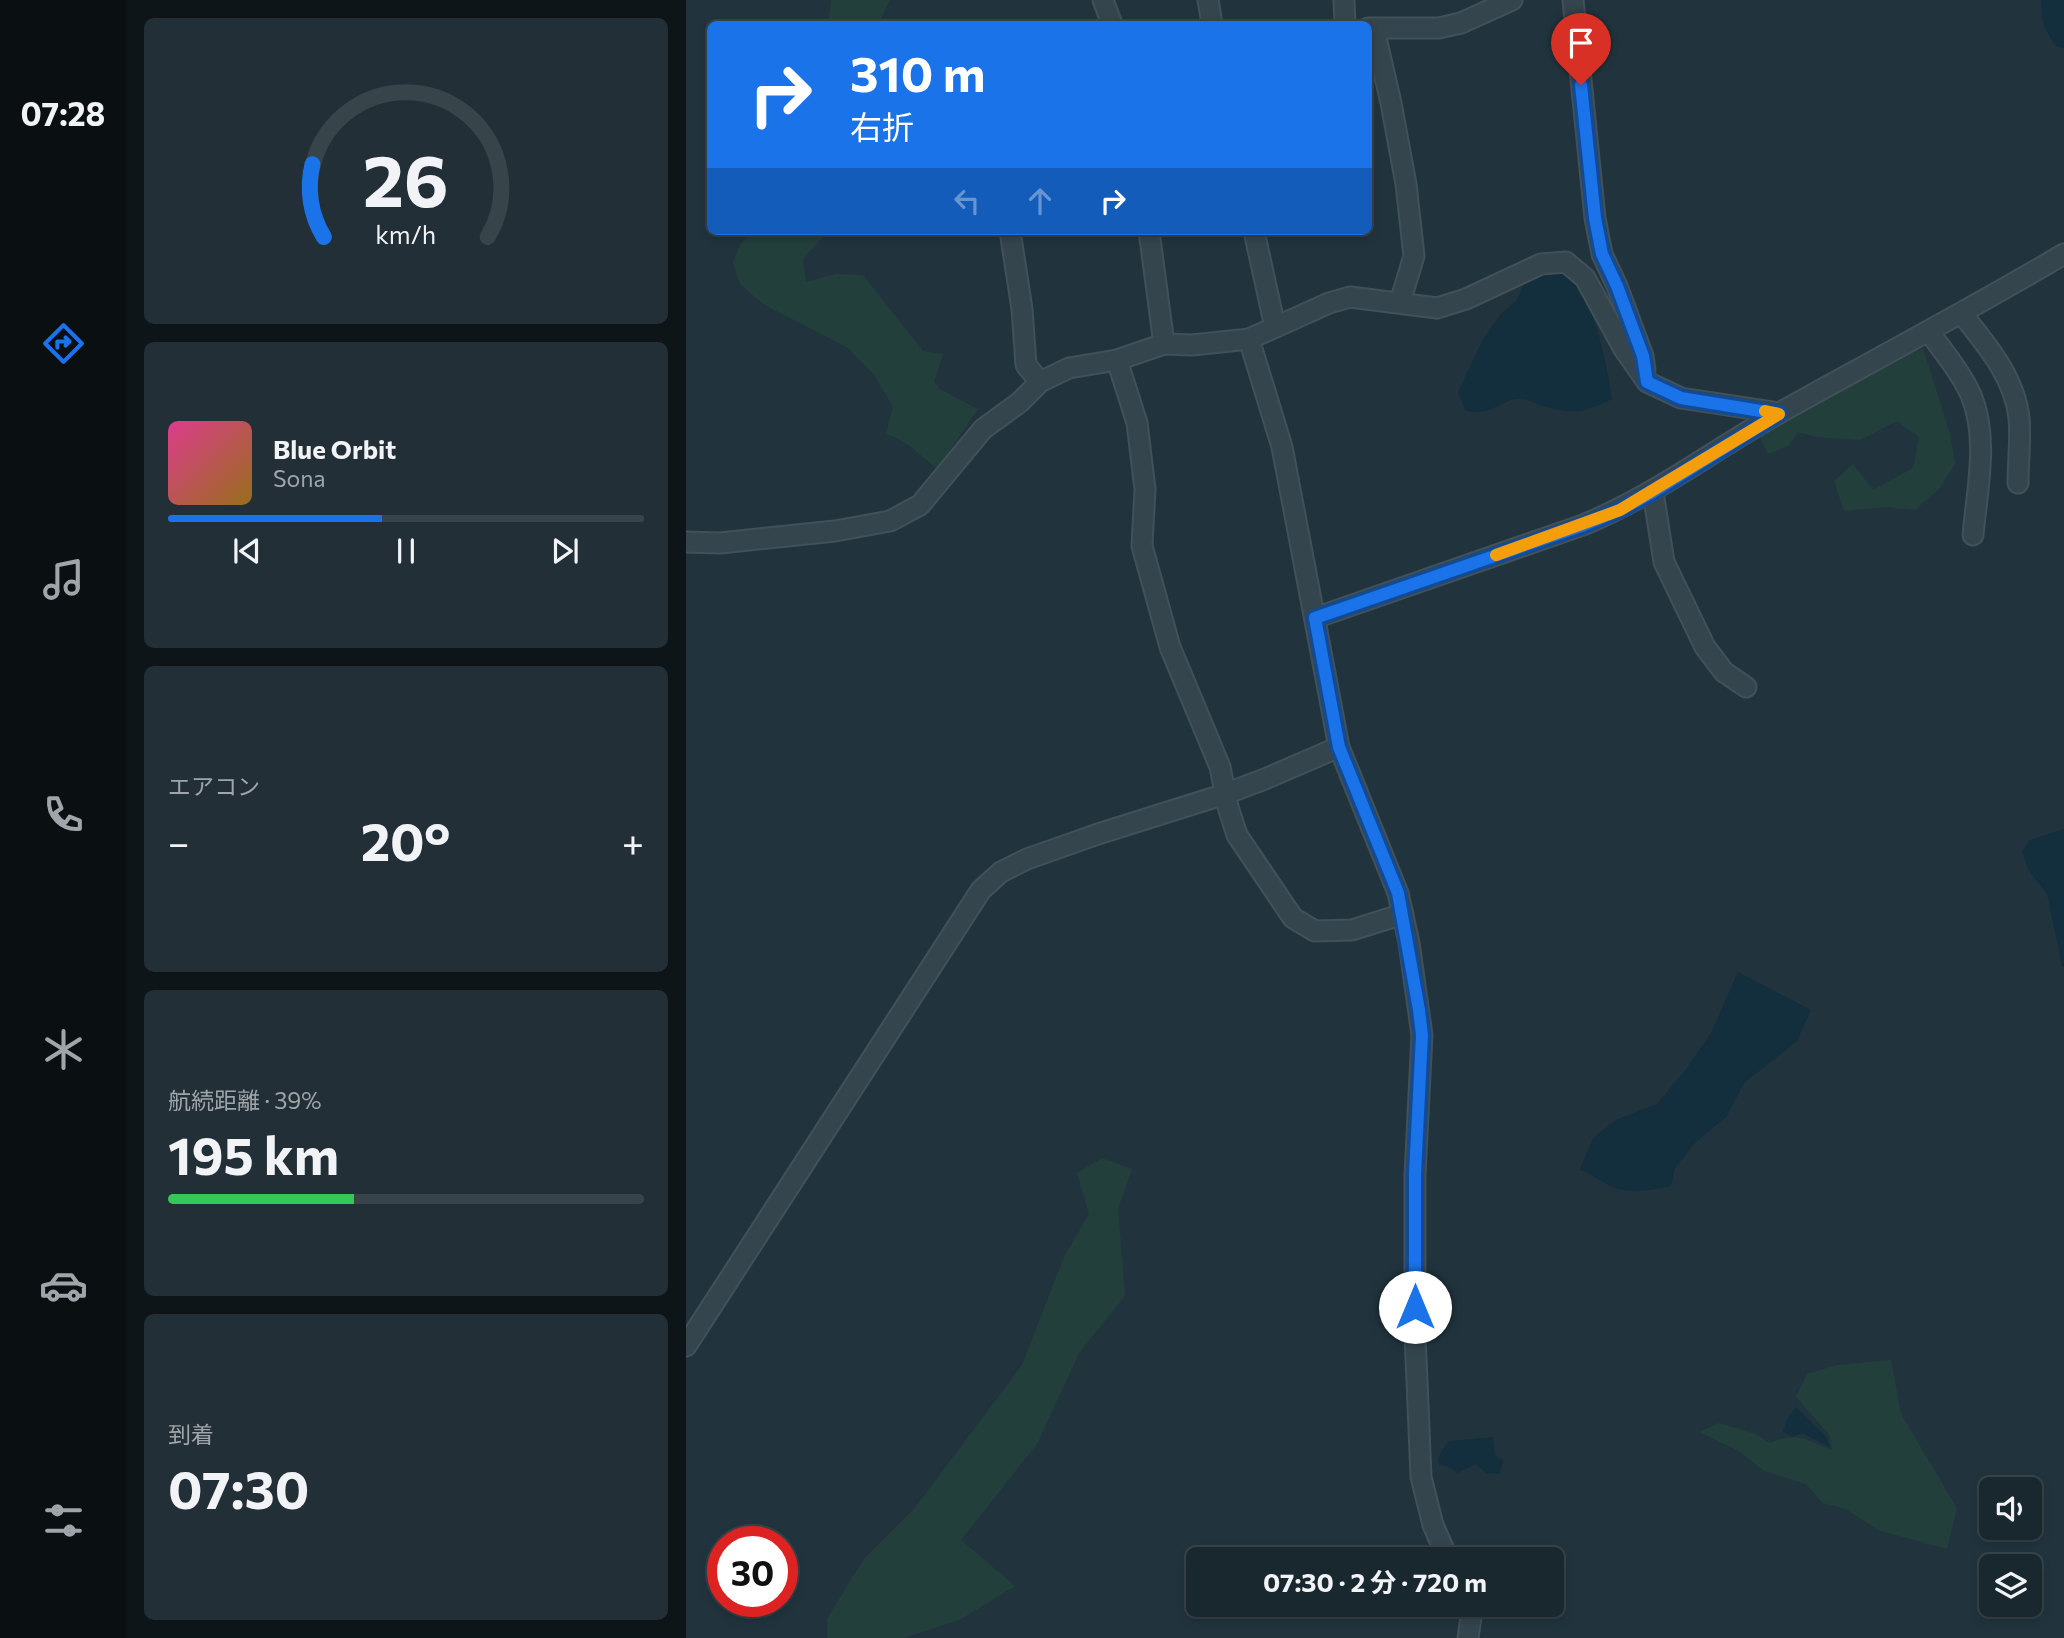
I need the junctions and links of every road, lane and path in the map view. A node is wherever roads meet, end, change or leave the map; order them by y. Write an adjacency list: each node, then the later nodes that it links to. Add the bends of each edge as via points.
1 (1103, 0): 6 (street)
2 (1208, 0): 7 (street)
3 (1345, 0): 8 (street)
4 (1512, 0): 9 (street, via 1439,28)
5 (1573, 0): 23 (street, via 1595,218 1602,254 1643,356)
6 (1111, 21)
7 (1212, 21)
8 (1345, 21)
9 (1372, 28)
10 (1372, 32): 15 (street, via 1391,103 1414,257)
11 (1011, 235): 22 (street, via 1026,365)
12 (1150, 235): 20 (street)
13 (1255, 235): 17 (street)
14 (2064, 254): 16 (street)
15 (1400, 302): 17 (street, via 1350,297); 23 (street, via 1437,307 1466,299 1541,264 1566,262 1585,278)
16 (1962, 314): 18 (street); 25 (street, via 1993,352 2010,384 2019,416)
17 (1275, 327): 19 (street)
18 (1929, 332): 24 (street); 27 (street, via 1971,397 1978,427)
19 (1249, 339): 20 (street); 29 (street, via 1282,447)
20 (1164, 344): 21 (street)
21 (1117, 360): 22 (street, via 1069,368); 32 (street, via 1137,423 1145,489 1142,546 1170,647 1220,766)
22 (1040, 382): 28 (street, via 984,429 920,505 890,521 720,543)
23 (1647, 382): 24 (street, via 1681,398)
24 (1779, 414): 26 (street)
25 (2018, 483)
26 (1653, 492): 29 (street, via 1584,525); 30 (street, via 1664,562 1679,594 1705,647 1724,672)
27 (1973, 534)
28 (686, 542)
29 (1315, 618): 31 (street)
30 (1746, 687)
31 (1339, 747): 32 (street); 33 (street)
32 (1225, 794): 33 (street, via 1237,835 1293,918 1315,931 1352,930); 34 (street, via 1027,859 1001,872 981,890)
33 (1403, 914): 35 (street, via 1422,1035 1415,1174 1421,1477)
34 (686, 1346)
35 (1443, 1547)
36 (1471, 1617): 37 (street)
37 (1468, 1638)

